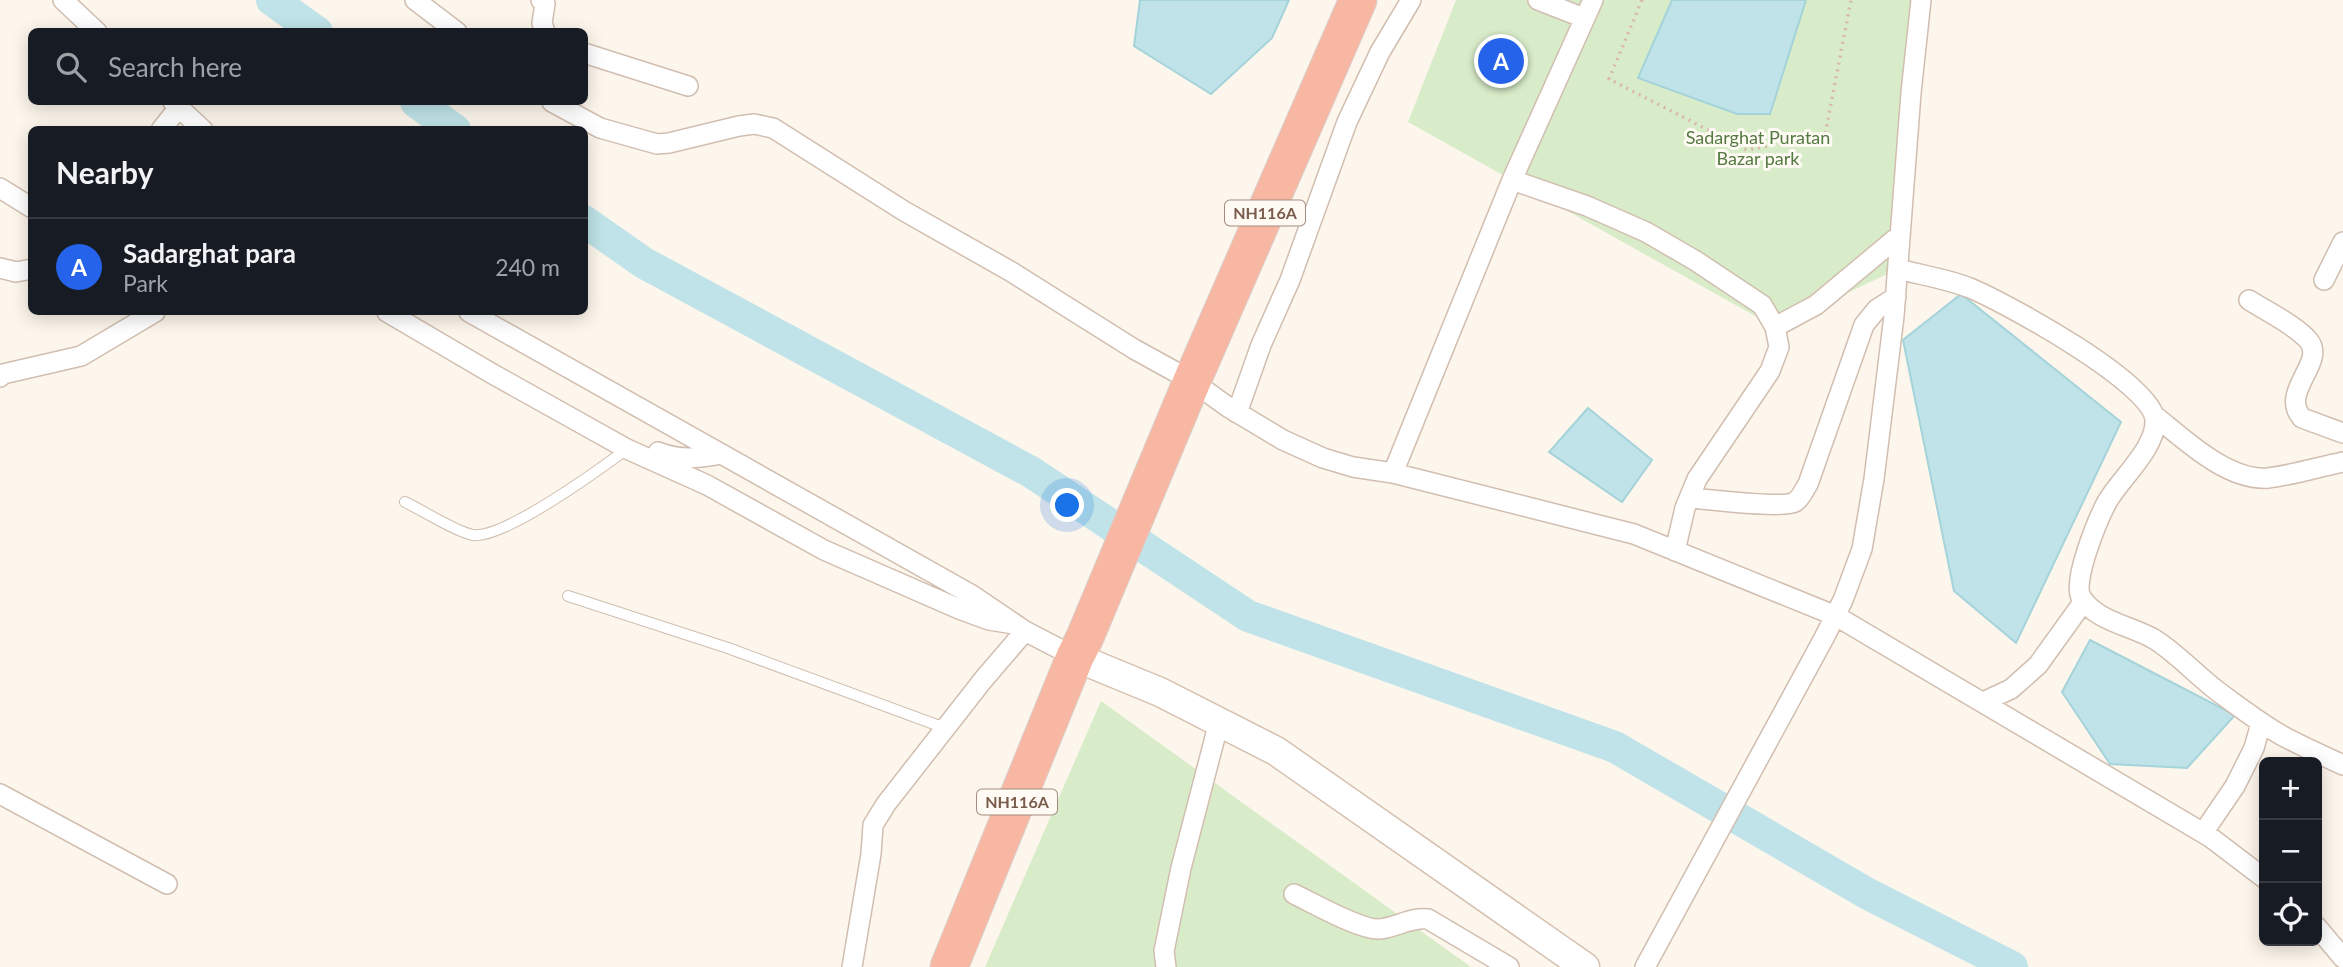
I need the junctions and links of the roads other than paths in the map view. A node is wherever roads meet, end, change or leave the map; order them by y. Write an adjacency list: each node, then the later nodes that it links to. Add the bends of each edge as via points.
1 (63, 0): 10 (street)
2 (415, 0): 11 (street)
3 (541, 0): 12 (street, via 545,4)
4 (1358, 0): 36 (highway, NH116A)
5 (1411, 0): 37 (street, via 1347,122)
6 (1538, 0): 9 (street)
7 (1593, 0): 9 (street)
8 (1921, 0): 23 (street)
9 (1584, 18): 20 (street)
10 (93, 28)
11 (452, 28)
12 (544, 28)
13 (588, 54): 14 (street)
14 (688, 86)
15 (175, 105): 18 (street)
16 (177, 105): 19 (street)
17 (558, 105): 36 (street, via 600,128 657,144 739,126 773,128)
18 (163, 126)
19 (200, 126)
20 (1512, 180): 34 (street, via 1646,232 1762,305); 43 (street)
21 (0, 188): 22 (street)
22 (28, 206)
23 (1900, 235): 26 (street); 34 (street, via 1816,305)
24 (2343, 242): 28 (street)
25 (0, 268): 27 (street)
26 (1898, 269): 29 (street); 38 (street, via 1969,288 2048,329 2120,376 2140,393)
27 (28, 270)
28 (2324, 280)
29 (1896, 297): 44 (street, via 1864,325 1808,484 1796,502); 49 (street, via 1862,549)
30 (2249, 300): 39 (street, via 2311,343 2312,358 2295,398 2297,413)
31 (150, 315): 35 (street, via 81,356)
32 (392, 315): 40 (street)
33 (474, 315): 41 (street)
34 (1775, 327): 44 (street, via 1779,347 1770,371 1697,478)
35 (0, 377)
36 (1192, 381): 37 (street); 51 (highway, NH116A)
37 (1237, 413): 43 (street, via 1305,452)
38 (2155, 416): 42 (street, via 2205,456 2256,477); 48 (street, via 2150,440 2108,502 2090,545 2078,583)
39 (2343, 433)
40 (622, 446): 41 (street, via 635,443 682,459); 45 (lane, via 592,476 558,498 482,535 470,534); 50 (street, via 707,485 824,550 959,609)
41 (722, 454): 50 (street, via 972,595)
42 (2343, 462)
43 (1393, 473): 46 (street, via 1634,534)
44 (1689, 498): 46 (street)
45 (405, 502)
46 (1675, 551): 49 (street)
47 (568, 596): 55 (lane)
48 (2084, 601): 52 (street, via 2038,665 2011,689); 54 (street, via 2102,615 2154,639)
49 (1836, 616): 52 (street); 69 (street)
50 (1020, 628): 51 (street); 55 (street)
51 (1080, 647): 53 (street); 65 (highway, NH116A)
52 (1983, 702): 58 (street)
53 (1219, 722): 66 (street, via 1181,868 1164,951); 68 (street, via 1276,751)
54 (2261, 723): 56 (street); 58 (street, via 2235,786)
55 (945, 728): 64 (street, via 873,825)
56 (2343, 765)
57 (0, 794): 60 (street)
58 (2203, 833): 59 (street)
59 (2259, 874)
60 (167, 884)
61 (1294, 894): 67 (street, via 1363,927 1379,929 1418,917 1428,919)
62 (2322, 933): 63 (street)
63 (2343, 958)
64 (852, 967)
65 (948, 967)
66 (1166, 967)
67 (1509, 967)
68 (1585, 967)
69 (1645, 967)

